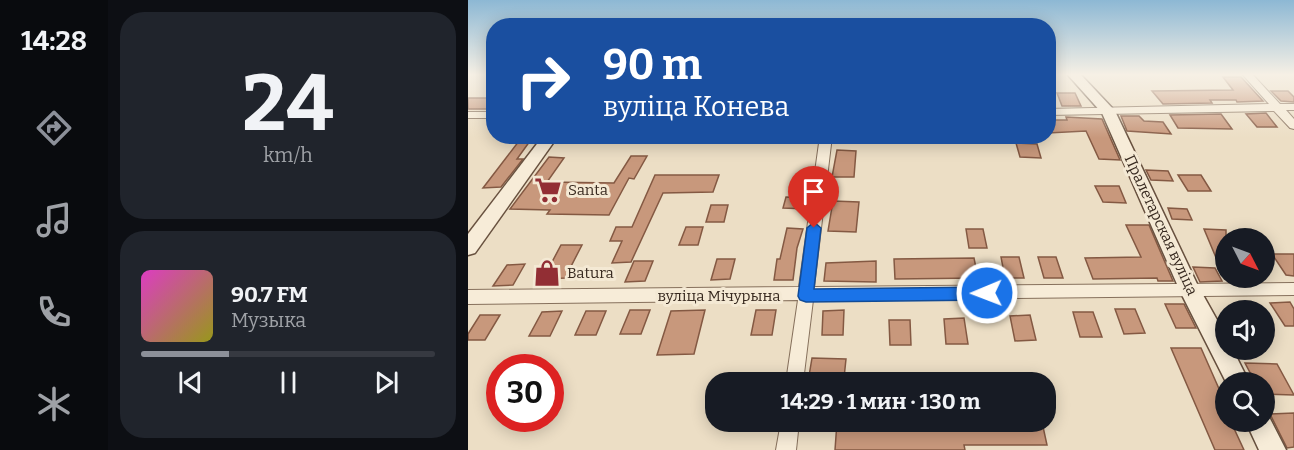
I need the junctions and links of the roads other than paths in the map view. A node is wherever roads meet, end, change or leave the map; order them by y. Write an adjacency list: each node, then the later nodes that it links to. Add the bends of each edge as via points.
1 (1094, 96): 6 (street, Пралетарская вуліца)
2 (1266, 96): 4 (street)
3 (1294, 107): 4 (street)
4 (1277, 108): 6 (street); 9 (street)
5 (1056, 111): 6 (street)
6 (1108, 111): 14 (street, Пралетарская вуліца)
7 (468, 115): 8 (street)
8 (486, 115)
9 (1294, 126)
10 (545, 144): 12 (street)
11 (825, 144): 15 (street)
12 (468, 248)
13 (1294, 289): 14 (street, вуліца Мічурына)
14 (1191, 291): 15 (street, вуліца Мічурына); 18 (street, Пралетарская вуліца)
15 (806, 296): 16 (street, вуліца Мічурына); 17 (street)
16 (468, 297)
17 (796, 372)
18 (1233, 372)
19 (789, 432): 21 (street)
20 (1263, 432): 22 (street)
21 (786, 450)
22 (1273, 450)

